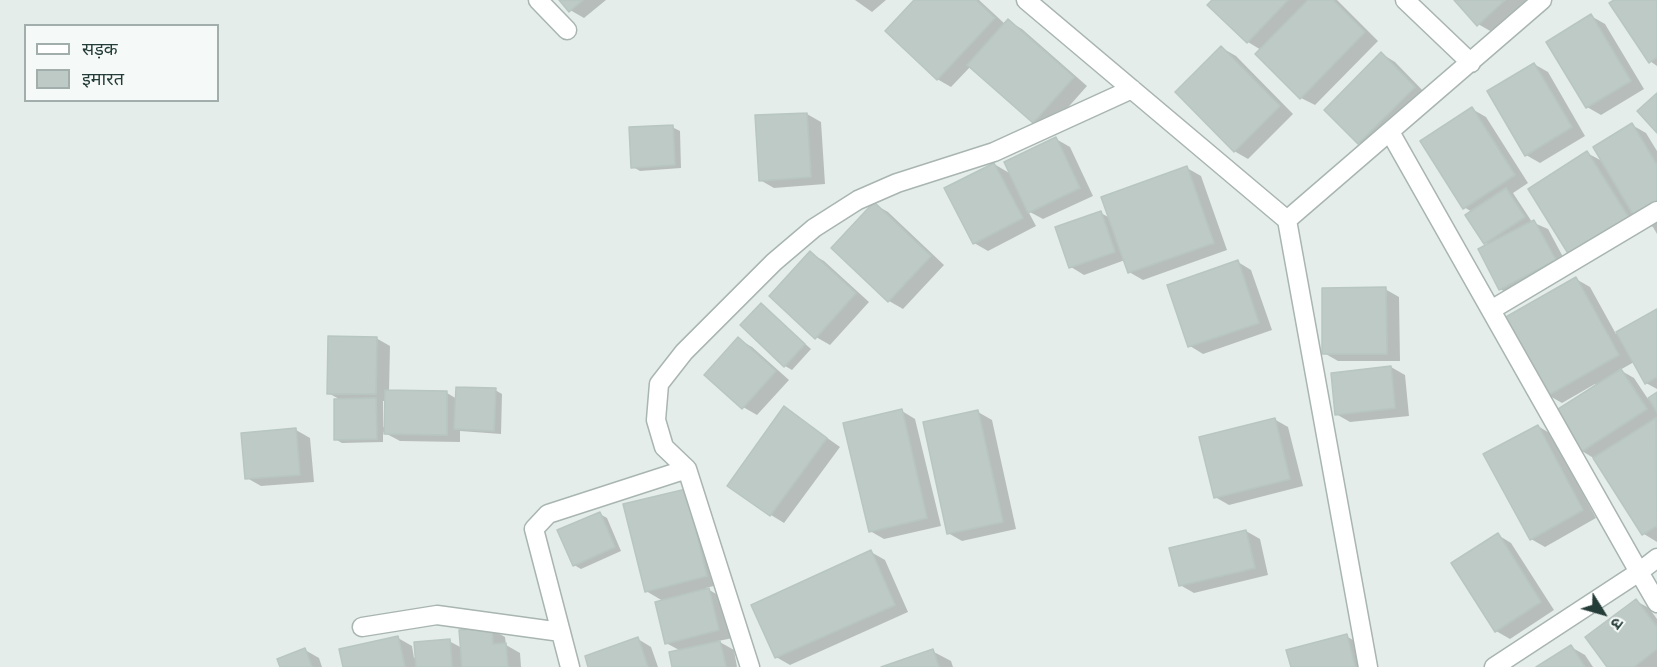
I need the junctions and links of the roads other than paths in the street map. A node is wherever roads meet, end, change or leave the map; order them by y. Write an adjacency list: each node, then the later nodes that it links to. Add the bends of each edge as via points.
1 (538, 0): 5 (street)
2 (1026, 0): 7 (street)
3 (1405, 0): 6 (street)
4 (1542, 0): 6 (street)
5 (567, 30)
6 (1471, 63): 8 (street)
7 (1132, 89): 10 (street); 12 (street, via 994,152 897,183 858,201 814,228 782,255 684,352 659,384 656,420 664,447)
8 (1390, 132): 10 (street); 11 (street)
9 (1657, 211): 11 (street)
10 (1287, 220): 20 (street)
11 (1491, 310): 14 (street)
12 (687, 469): 17 (street, via 548,514 538,522 534,529); 19 (street)
13 (1657, 558): 14 (street)
14 (1639, 572): 15 (street); 21 (street)
15 (1657, 603)
16 (362, 627): 17 (street, via 437,615)
17 (561, 632): 18 (street)
18 (570, 667)
19 (750, 667)
20 (1368, 667)
21 (1494, 667)

